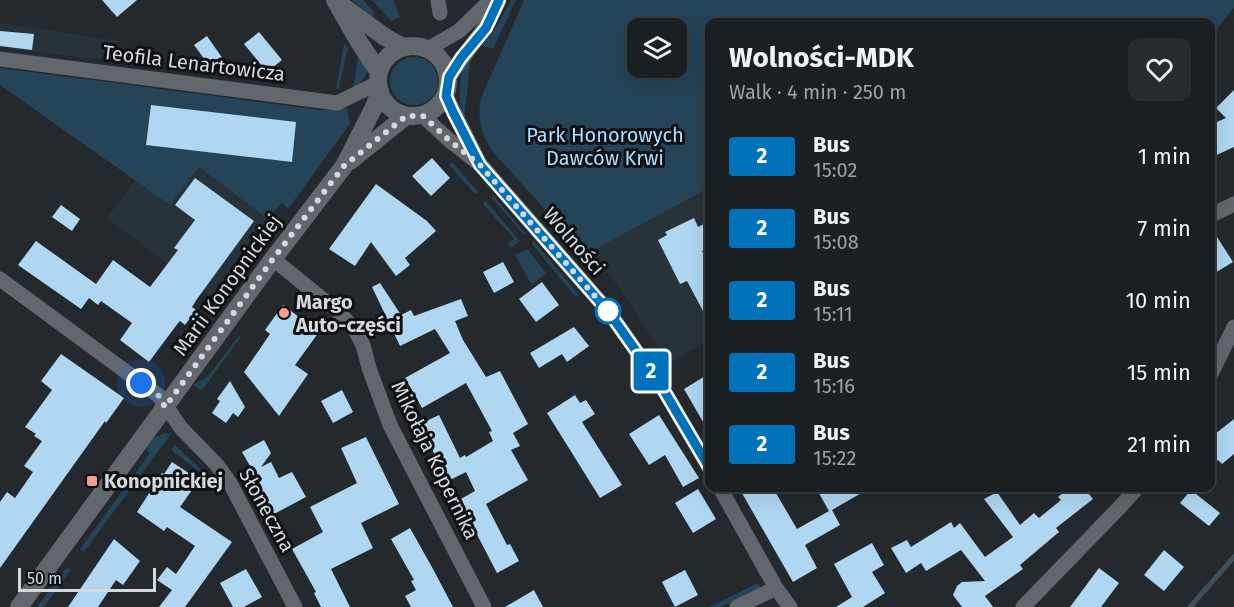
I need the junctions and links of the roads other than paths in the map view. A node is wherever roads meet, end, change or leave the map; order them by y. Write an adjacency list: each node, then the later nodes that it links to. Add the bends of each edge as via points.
1 (491, 0): 5 (street, via 459,31)
2 (499, 0): 7 (street, via 486,28)
3 (336, 1): 4 (street); 8 (street)
4 (403, 47): 5 (street); 8 (street, via 388,57)
5 (428, 49): 7 (street, via 442,60)
6 (0, 59): 8 (street, Teofila Lenartowicza, via 337,103)
7 (449, 77): 9 (street)
8 (379, 82): 10 (street, via 389,107); 12 (street, via 374,107)
9 (446, 96): 10 (street, via 433,111); 11 (street)
10 (415, 116): 11 (street); 12 (street)
11 (480, 165): 20 (street, Wolności, via 608,311 663,389)
12 (344, 166): 15 (street, Marii Konopnickiej)
13 (1234, 204): 14 (street)
14 (1215, 214)
15 (273, 259): 19 (street, Marii Konopnickiej); 26 (street, Mikołaja Kopernika, via 341,314 356,332 390,425)
16 (0, 279): 19 (street, Słoneczna, via 159,396)
17 (1234, 327): 18 (street)
18 (1215, 366)
19 (165, 407): 24 (street, Marii Konopnickiej); 25 (street, Słoneczna, via 230,483)
20 (705, 460)
21 (724, 492): 23 (street)
22 (1133, 492): 29 (street)
23 (776, 588): 27 (street); 28 (street)
24 (19, 607)
25 (295, 607)
26 (484, 607)
27 (737, 607)
28 (790, 607)
29 (1023, 607)

